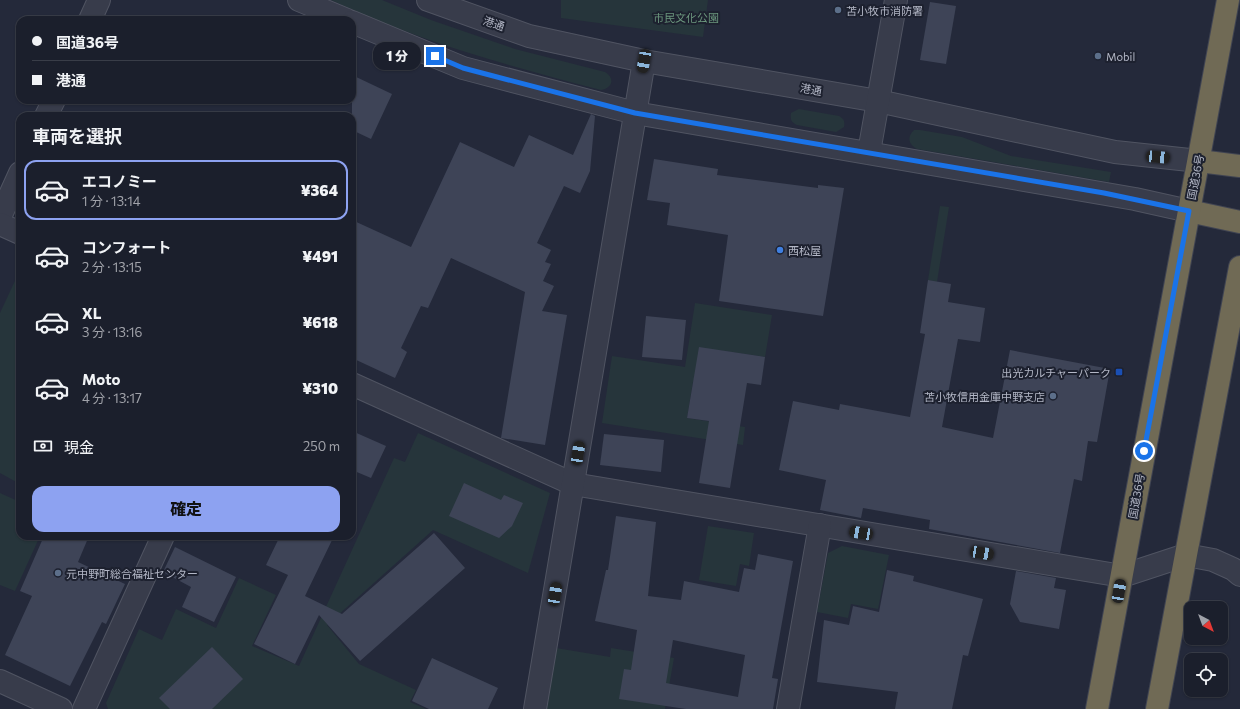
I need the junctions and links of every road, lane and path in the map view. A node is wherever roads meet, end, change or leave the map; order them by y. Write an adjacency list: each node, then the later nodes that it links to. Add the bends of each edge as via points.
1 (99, 0): 6 (street)
2 (299, 0): 7 (street)
3 (428, 0): 9 (street, 港通, via 529,36)
4 (896, 0): 10 (street)
5 (1228, 0): 13 (highway, 国道36号)
6 (92, 16)
7 (337, 16)
8 (356, 24): 11 (street, via 463,68)
9 (644, 61): 10 (street, 港通); 11 (street)
10 (878, 101): 12 (street); 13 (street, 港通, via 1114,152)
11 (635, 113): 12 (street); 23 (street)
12 (869, 152): 16 (street, via 1135,199)
13 (1199, 161): 14 (highway); 16 (highway, 国道36号)
14 (1240, 166)
15 (16, 182): 17 (street)
16 (1189, 211): 18 (highway); 28 (highway, 国道36号)
17 (0, 217)
18 (1240, 222)
19 (0, 224): 20 (street)
20 (16, 231)
21 (1240, 267): 26 (highway)
22 (356, 386): 23 (street)
23 (573, 484): 24 (street); 32 (street)
24 (820, 526): 28 (street); 33 (street)
25 (161, 540): 31 (street)
26 (1186, 555): 27 (street, via 1213,560); 28 (street); 35 (highway)
27 (1240, 575)
28 (1122, 576): 34 (highway, 国道36号)
29 (0, 681): 30 (street)
30 (61, 709)
31 (84, 709)
32 (535, 709)
33 (788, 709)
34 (1097, 709)
35 (1157, 709)

